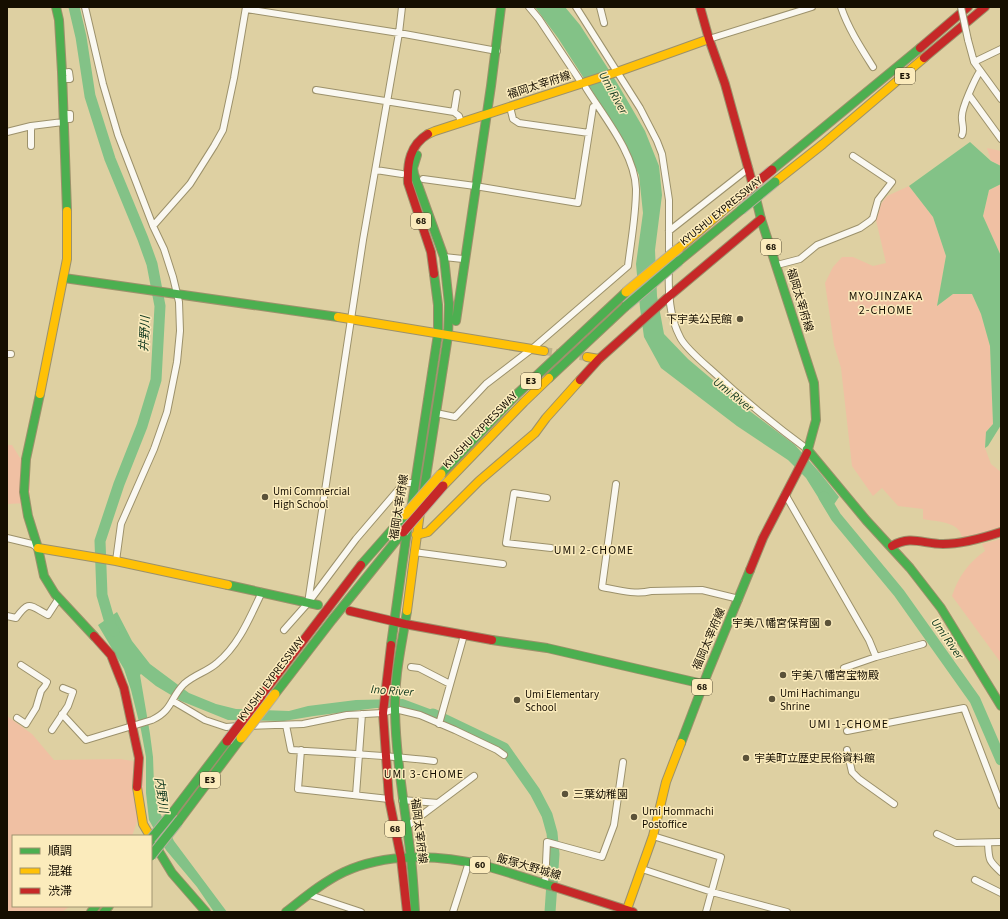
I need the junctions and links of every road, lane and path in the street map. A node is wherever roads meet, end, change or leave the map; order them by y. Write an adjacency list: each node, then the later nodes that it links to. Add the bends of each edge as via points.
1 (56, 7): 34 (main road, via 59,20)
2 (85, 7): 50 (street, via 118,135)
3 (402, 7): 16 (street)
4 (502, 7): 19 (main road)
5 (529, 7): 24 (street)
6 (576, 7): 23 (street)
7 (600, 7): 15 (street)
8 (700, 7): 17 (main road, 福岡太宰府線 / 68)
9 (812, 7): 17 (street)
10 (841, 7): 21 (street)
11 (961, 7): 20 (street, bridge)
12 (968, 7): 131 (main road, KYUSHU EXPRESSWAY / E3, bridge, via 626,292 517,394 441,474 362,564)
13 (985, 7): 135 (main road, KYUSHU EXPRESSWAY / E3, bridge, via 824,144 626,306 524,402 443,486 403,532 336,614)
14 (246, 8): 16 (street); 50 (street, via 223,130 190,184)
15 (604, 23)
16 (399, 33): 19 (street); 29 (street)
17 (709, 39): 23 (main road, 福岡太宰府線 / 68); 44 (main road, 福岡太宰府線 / 68, via 725,84)
18 (1001, 49): 20 (street)
19 (496, 51): 33 (main road)
20 (974, 62): 22 (street)
21 (873, 67)
22 (980, 71): 27 (street); 28 (street)
23 (617, 72): 24 (main road, 福岡太宰府線 / 68); 51 (street, via 640,108 662,154 670,200)
24 (582, 84): 30 (main road, 福岡太宰府線 / 68); 62 (street, via 620,143 632,167 636,188 628,266)
25 (316, 90): 29 (street)
26 (457, 93): 32 (street)
27 (969, 95): 40 (street, via 961,114); 41 (street)
28 (1001, 99)
29 (387, 102): 32 (street); 45 (street)
30 (510, 107): 33 (main road, 福岡太宰府線 / 68); 39 (street, via 513,119 519,122)
31 (593, 107): 39 (street)
32 (454, 112): 35 (street, via 459,116)
33 (486, 115): 35 (main road, 福岡太宰府線 / 68); 48 (main road)
34 (63, 118): 36 (street); 55 (main road, via 68,223)
35 (461, 123): 37 (main road, 福岡太宰府線 / 68)
36 (32, 126): 38 (street); 42 (street)
37 (445, 128): 52 (main road, 福岡太宰府線 / 68, via 427,140 415,158 413,168); 60 (main road, 福岡太宰府線 / 68, via 434,130 416,144 407,174 431,252 438,304)
38 (7, 132)
39 (589, 133): 48 (street, via 578,203)
40 (962, 135)
41 (1001, 139)
42 (31, 146)
43 (853, 156): 54 (street, via 892,182 878,200 873,218 860,228 817,245 800,259)
44 (748, 168): 49 (main road, 福岡太宰府線 / 68); 51 (street)
45 (376, 170): 46 (street); 58 (street)
46 (402, 174)
47 (423, 179): 48 (street)
48 (475, 186): 53 (main road)
49 (761, 219): 54 (main road, 福岡太宰府線 / 68); 57 (main road)
50 (153, 226): 56 (street, via 174,277)
51 (669, 232): 57 (street)
52 (444, 257): 53 (street); 61 (main road, 福岡太宰府線 / 68, via 449,304)
53 (463, 259): 59 (main road)
54 (776, 265): 67 (main road, 福岡太宰府線 / 68, via 814,383 816,420)
55 (64, 278): 56 (main road); 76 (main road, via 26,459 24,492)
56 (175, 293): 58 (main road); 79 (street, via 180,331 174,383 154,449 121,524)
57 (668, 297): 65 (main road); 67 (street, via 680,339 700,361)
58 (351, 319): 60 (main road); 84 (street)
59 (456, 322)
60 (438, 334): 61 (main road); 68 (main road, 福岡太宰府線 / 68)
61 (448, 336): 62 (main road); 66 (main road, 福岡太宰府線 / 68)
62 (533, 348): 63 (main road); 66 (street, via 486,384 455,417)
63 (544, 351)
64 (587, 357): 65 (main road)
65 (599, 360): 73 (main road, via 535,433 479,481 428,532)
66 (436, 413): 73 (main road, 福岡太宰府線 / 68)
67 (806, 452): 70 (main road, 福岡太宰府線 / 68); 75 (main road)
68 (415, 483): 84 (street, via 404,483 356,539); 88 (main road, 福岡太宰府線 / 68)
69 (616, 484): 83 (street, via 602,587 644,593 651,590 702,590)
70 (785, 494): 83 (main road, 福岡太宰府線 / 68, via 763,538); 93 (street, via 869,640)
71 (547, 498): 77 (street, via 514,493 506,543)
72 (1001, 532): 75 (main road, via 985,538 942,544 906,539)
73 (416, 535): 78 (main road, 福岡太宰府線 / 68)
74 (7, 538): 76 (street)
75 (892, 546): 101 (main road, via 941,608)
76 (38, 548): 79 (main road); 82 (main road, via 44,576)
77 (551, 548)
78 (414, 552): 80 (street); 89 (main road, 福岡太宰府線 / 68)
79 (115, 561): 81 (main road)
80 (503, 564)
81 (262, 592): 84 (main road); 100 (street, via 231,650 216,665 195,675 183,685)
82 (59, 598): 87 (street, via 48,615 27,606 16,618); 108 (main road, via 110,655 124,688)
83 (739, 600): 98 (main road, 福岡太宰府線 / 68)
84 (308, 603): 85 (main road); 90 (street)
85 (318, 604)
86 (350, 611): 88 (main road)
87 (7, 616)
88 (395, 622): 89 (main road); 103 (main road, 福岡太宰府線 / 68)
89 (405, 624): 91 (main road); 102 (main road, 福岡太宰府線 / 68, via 397,666)
90 (284, 630)
91 (464, 635): 97 (street); 98 (main road, via 546,648)
92 (922, 644): 93 (street)
93 (876, 657): 96 (street)
94 (22, 665): 106 (street, via 46,682 36,708 26,724)
95 (411, 667): 97 (street, via 419,668)
96 (844, 668)
97 (450, 684): 107 (street)
98 (703, 684): 130 (main road, 福岡太宰府線 / 68, via 666,782)
99 (63, 688): 104 (street, via 73,692)
100 (173, 700): 108 (street, via 161,716); 109 (street, via 205,720 226,727)
101 (1001, 706)
102 (395, 709): 103 (street); 107 (street); 116 (main road, 福岡太宰府線 / 68)
103 (383, 712): 105 (street); 117 (main road, 福岡太宰府線 / 68)
104 (62, 714): 108 (street, via 86,740); 110 (street)
105 (362, 714): 109 (street); 114 (street)
106 (17, 718)
107 (439, 723): 115 (street)
108 (134, 725): 129 (main road, via 138,758 137,788 143,824)
109 (286, 725): 112 (street, via 291,750)
110 (52, 730)
111 (847, 731): 126 (street, via 964,708)
112 (301, 750): 114 (street); 121 (street, via 298,789)
113 (847, 750): 125 (street, via 852,772)
114 (358, 753): 117 (street); 121 (street)
115 (504, 755)
116 (398, 756): 117 (street); 118 (street); 123 (main road, 福岡太宰府線 / 68)
117 (386, 757): 122 (main road, 福岡太宰府線 / 68)
118 (434, 762)
119 (623, 762): 142 (street, via 614,825 602,857 547,842)
120 (474, 776): 124 (street)
121 (356, 795): 122 (street)
122 (389, 799): 136 (main road, 福岡太宰府線 / 68)
123 (402, 800): 124 (street); 127 (main road, 福岡太宰府線 / 68)
124 (438, 803): 127 (street)
125 (894, 804)
126 (1001, 805)
127 (406, 827): 137 (main road, 福岡太宰府線 / 68)
128 (937, 834): 134 (street, via 956,843)
129 (149, 835)
130 (653, 836): 139 (main road, 福岡太宰府線 / 68); 143 (street, via 721,857)
131 (152, 837)
132 (152, 840): 147 (main road, via 172,873)
133 (1001, 842): 134 (street)
134 (988, 843): 140 (street, via 988,856)
135 (152, 855)
136 (401, 858): 137 (main road, 飯塚大野城線 / 60); 145 (main road, 飯塚大野城線 / 60, via 352,868); 150 (main road, 福岡太宰府線 / 68)
137 (411, 858): 138 (main road, 飯塚大野城線 / 60, via 441,858); 151 (main road, 福岡太宰府線 / 68)
138 (469, 862): 142 (main road, 飯塚大野城線 / 60); 152 (street)
139 (642, 869): 143 (street); 146 (main road, 福岡太宰府線 / 68)
140 (1001, 872)
141 (975, 880): 144 (street)
142 (546, 884): 146 (main road, 飯塚大野城線 / 60)
143 (712, 892): 153 (street); 154 (street)
144 (1001, 893)
145 (310, 894): 148 (main road, 飯塚大野城線 / 60); 149 (street)
146 (629, 911)
147 (206, 912)
148 (286, 912)
149 (361, 912)
150 (407, 912)
151 (415, 912)
152 (453, 912)
153 (706, 912)
154 (786, 912)

